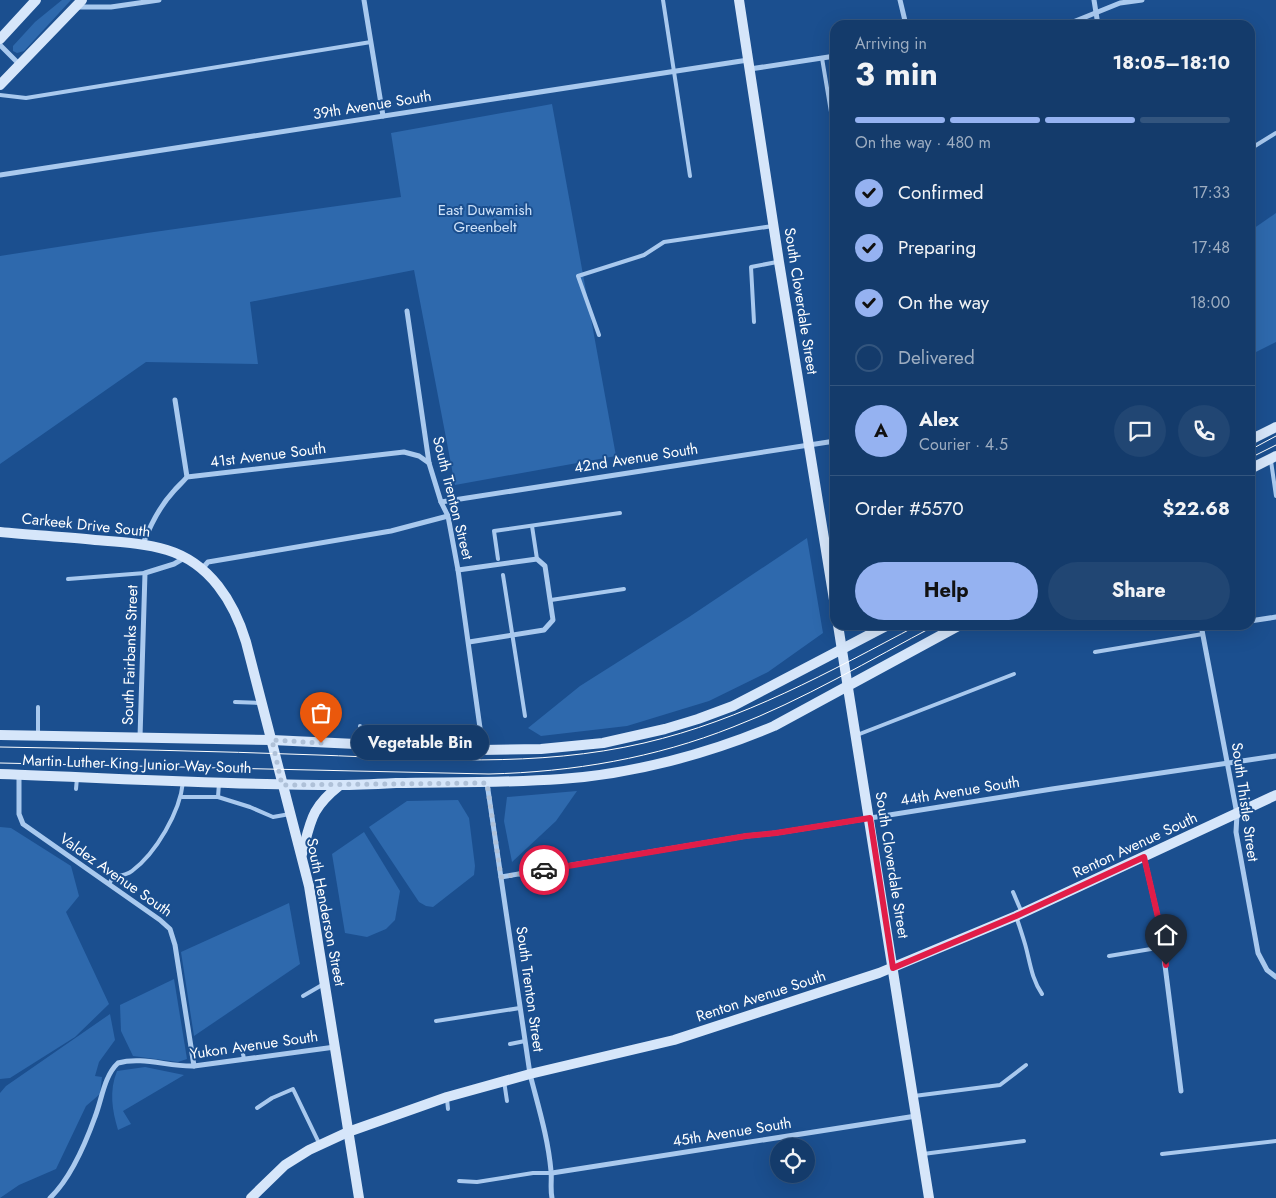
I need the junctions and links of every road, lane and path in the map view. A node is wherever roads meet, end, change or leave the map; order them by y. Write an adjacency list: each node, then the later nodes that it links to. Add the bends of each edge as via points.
1 (36, 0): 14 (main road)
2 (159, 0): 9 (street, via 111,7)
3 (364, 0): 15 (street)
4 (663, 0): 21 (lane)
5 (739, 0): 20 (main road, South Cloverdale Street)
6 (900, 0): 11 (street)
7 (1094, 0): 10 (street)
8 (1142, 0): 10 (street, via 1120,3)
9 (79, 3): 19 (main road)
10 (1095, 12): 12 (street); 13 (street)
11 (905, 20)
12 (1077, 20)
13 (1097, 20)
14 (0, 39)
15 (371, 42): 23 (lane, via 26,98); 25 (street)
16 (0, 45): 19 (street)
17 (830, 57): 18 (street, 39th Avenue South)
18 (822, 58): 20 (street, 39th Avenue South); 24 (lane)
19 (19, 64): 22 (main road)
20 (749, 64): 21 (street, 39th Avenue South); 30 (main road, South Cloverdale Street)
21 (675, 72): 25 (street, 39th Avenue South); 29 (lane)
22 (0, 85)
23 (0, 95)
24 (830, 106)
25 (383, 116): 28 (street, 39th Avenue South)
26 (1276, 133): 27 (lane)
27 (1255, 145)
28 (0, 176)
29 (690, 176)
30 (773, 226): 31 (main road, South Cloverdale Street); 34 (lane, via 664,242 644,255 578,276)
31 (779, 262): 33 (lane, via 751,266); 39 (main road, South Cloverdale Street)
32 (407, 311): 41 (street, South Trenton Street)
33 (754, 322)
34 (599, 335)
35 (175, 400): 43 (street)
36 (1276, 427): 37 (main road)
37 (1255, 438)
38 (830, 442): 39 (street, 42nd Avenue South)
39 (809, 445): 45 (street, 42nd Avenue South); 58 (main road, South Cloverdale Street)
40 (1273, 457): 42 (main road); 44 (lane)
41 (429, 464): 43 (street, 41st Avenue South, via 419,456 404,452); 45 (street, South Trenton Street)
42 (1255, 466)
43 (187, 478): 50 (street, via 162,506)
44 (1276, 496)
45 (441, 502): 47 (street, South Trenton Street)
46 (620, 513): 48 (lane)
47 (448, 516): 54 (street, via 391,531 208,562); 55 (street, South Trenton Street)
48 (532, 526): 52 (lane, via 494,531); 53 (lane)
49 (0, 532): 50 (main road, Carkeek Drive South)
50 (143, 544): 51 (main road, Carkeek Drive South, via 169,550)
51 (184, 558): 54 (main road, Carkeek Drive South); 56 (street)
52 (498, 559)
53 (537, 559): 55 (street); 61 (street, via 545,566)
54 (198, 567): 76 (main road, South Henderson Street, via 227,597 240,622)
55 (458, 570): 70 (street, South Trenton Street)
56 (145, 573): 59 (lane); 83 (street, South Fairbanks Street)
57 (503, 575): 69 (lane)
58 (830, 575)
59 (68, 579)
60 (624, 589): 61 (lane)
61 (551, 600): 69 (street, via 553,620 544,630)
62 (1276, 617): 63 (street)
63 (1255, 620)
64 (839, 630): 71 (main road, South Cloverdale Street)
65 (878, 630): 71 (main road, Martin Luther King Junior Way South)
66 (951, 630): 74 (main road, Martin Luther King Junior Way South)
67 (1197, 630): 72 (lane)
68 (1202, 630): 88 (street, South Thistle Street)
69 (512, 636): 70 (street); 78 (lane)
70 (469, 642): 86 (street, South Trenton Street)
71 (842, 648): 74 (main road, South Cloverdale Street); 86 (main road, Martin Luther King Junior Way South, via 733,706 665,729 603,743)
72 (1095, 652)
73 (1014, 674): 81 (lane)
74 (849, 686): 81 (main road, South Cloverdale Street); 93 (main road, Martin Luther King Junior Way South, via 774,726 677,759 563,779)
75 (235, 702): 76 (lane)
76 (262, 703): 84 (main road, South Henderson Street)
77 (38, 707): 82 (lane)
78 (525, 716)
79 (360, 726): 85 (lane)
80 (0, 735): 82 (main road, Martin Luther King Junior Way South)
81 (856, 735): 101 (main road, South Cloverdale Street)
82 (38, 736): 83 (main road, Martin Luther King Junior Way South)
83 (140, 738): 84 (main road, Martin Luther King Junior Way South)
84 (272, 740): 85 (main road, Martin Luther King Junior Way South); 94 (main road, South Henderson Street)
85 (360, 744): 86 (main road, Martin Luther King Junior Way South)
86 (481, 750)
87 (1276, 756): 88 (street, 44th Avenue South)
88 (1228, 762): 100 (street, South Thistle Street); 101 (street, 44th Avenue South)
89 (0, 774): 90 (main road, Martin Luther King Junior Way South)
90 (18, 775): 91 (main road, Martin Luther King Junior Way South, via 76,783); 105 (street, Valdez Avenue South, via 19,814 23,824)
91 (183, 782): 92 (main road, Martin Luther King Junior Way South); 97 (lane)
92 (219, 783): 94 (main road, Martin Luther King Junior Way South); 98 (lane)
93 (487, 783): 95 (main road, Martin Luther King Junior Way South); 104 (street, South Trenton Street)
94 (282, 785): 95 (main road, Martin Luther King Junior Way South); 99 (main road, South Henderson Street)
95 (340, 785): 102 (main road, via 313,813)
96 (1276, 795): 100 (main road, Renton Avenue South)
97 (182, 797): 98 (lane); 105 (lane, via 156,848 130,872 114,877)
98 (218, 797): 99 (lane, via 273,818)
99 (290, 813): 102 (main road, South Henderson Street)
100 (1237, 814): 103 (main road, Renton Avenue South); 111 (street, South Thistle Street, via 1236,832 1258,953 1267,970)
101 (870, 818): 104 (street, 44th Avenue South); 110 (main road, South Cloverdale Street)
102 (302, 854): 112 (main road, South Henderson Street)
103 (1144, 857): 107 (main road, Renton Avenue South); 108 (street)
104 (501, 877): 115 (street, South Trenton Street)
105 (109, 884): 123 (street, Valdez Avenue South, via 170,929)
106 (1013, 892): 107 (lane)
107 (1019, 915): 110 (main road, Renton Avenue South); 113 (lane, via 1030,969)
108 (1163, 947): 109 (lane); 126 (street)
109 (1109, 956)
110 (893, 968): 124 (main road, Renton Avenue South, via 674,1040); 128 (main road, South Cloverdale Street)
111 (1276, 977)
112 (325, 983): 114 (lane); 119 (main road, South Henderson Street)
113 (1042, 994)
114 (303, 996)
115 (520, 1008): 116 (lane); 117 (street, South Trenton Street)
116 (436, 1021)
117 (525, 1041): 118 (lane); 124 (street, South Trenton Street)
118 (510, 1044)
119 (335, 1046): 121 (street, Yukon Avenue South); 133 (main road, South Henderson Street)
120 (242, 1049): 121 (lane)
121 (244, 1060): 123 (street, Yukon Avenue South)
122 (1026, 1065): 128 (lane, via 1000,1084)
123 (194, 1066): 141 (street, Yukon Avenue South, via 136,1060 118,1063 109,1074 95,1119 68,1177)
124 (530, 1074): 125 (main road, Renton Avenue South); 139 (street, South Trenton Street, via 543,1119)
125 (504, 1081): 127 (main road, Renton Avenue South); 129 (lane)
126 (1181, 1091)
127 (447, 1096): 131 (lane); 133 (main road, Renton Avenue South)
128 (914, 1096): 132 (main road, South Cloverdale Street)
129 (507, 1101)
130 (257, 1108): 136 (lane, via 293,1089)
131 (448, 1109)
132 (917, 1116): 137 (main road, South Cloverdale Street); 139 (street, 45th Avenue South)
133 (348, 1132): 136 (main road, Renton Avenue South); 143 (main road, South Henderson Street)
134 (1024, 1141): 137 (lane)
135 (1276, 1141): 138 (lane)
136 (320, 1144): 142 (main road, Renton Avenue South, via 285,1165)
137 (922, 1154): 145 (main road, South Cloverdale Street)
138 (1162, 1154)
139 (552, 1173): 140 (lane, via 477,1182); 144 (street, South Trenton Street)
140 (459, 1181)
141 (50, 1198)
142 (251, 1198)
143 (359, 1198)
144 (552, 1198)
145 (929, 1198)

